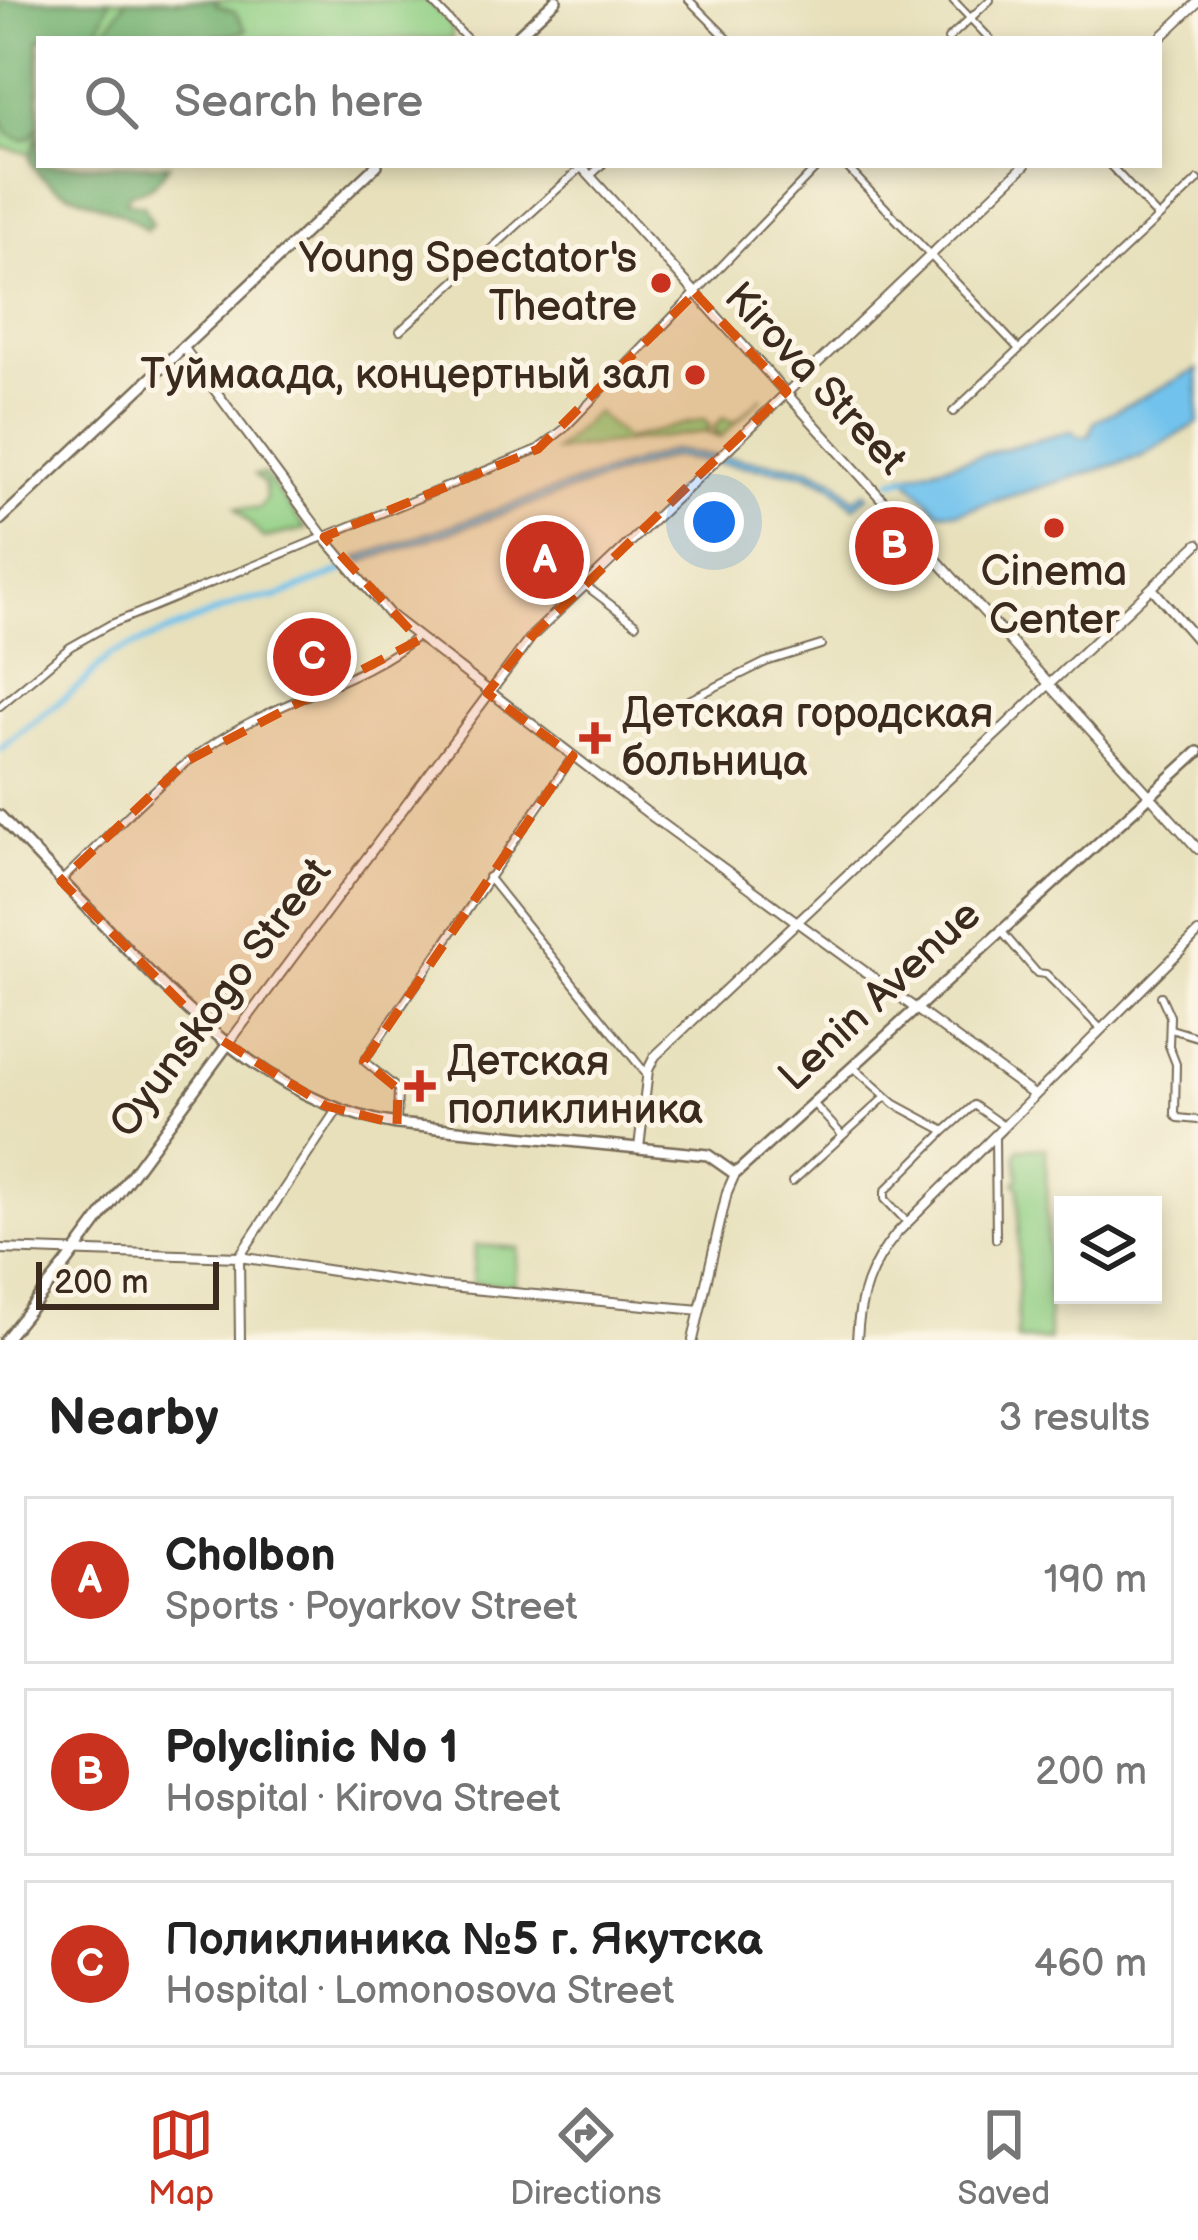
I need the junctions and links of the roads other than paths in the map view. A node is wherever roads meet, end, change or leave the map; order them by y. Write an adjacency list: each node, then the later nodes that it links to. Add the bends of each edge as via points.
1 (430, 0): 8 (street)
2 (556, 0): 9 (main road)
3 (689, 0): 10 (street)
4 (953, 0): 7 (street)
5 (990, 0): 7 (street)
6 (1194, 5): 13 (street)
7 (970, 18): 11 (street); 12 (street)
8 (464, 36)
9 (517, 36)
10 (725, 36)
11 (950, 36)
12 (987, 36)
13 (1162, 36)
14 (374, 168): 28 (main road)
15 (579, 168): 27 (street)
16 (583, 168): 22 (street, Kirova Street)
17 (599, 168): 22 (street)
18 (816, 168): 26 (street)
19 (848, 168): 25 (street)
20 (1021, 168): 25 (street, Oyunskogo Street)
21 (1113, 168): 24 (street)
22 (590, 176): 26 (street, Kirova Street)
23 (1198, 179): 24 (street)
24 (1158, 217): 29 (street)
25 (929, 252): 29 (street); 30 (street, Oyunskogo Street)
26 (695, 292): 30 (street, Kirova Street); 33 (street, via 538,449)
27 (400, 331)
28 (183, 347): 32 (main road); 33 (street)
29 (1017, 347): 31 (street)
30 (787, 391): 35 (street, Oyunskogo Street); 41 (street, Kirova Street)
31 (953, 412)
32 (1, 517)
33 (324, 537): 38 (street); 44 (street, via 109,625)
34 (1198, 544): 36 (street)
35 (585, 585): 37 (street); 42 (street, Oyunskogo Street)
36 (1152, 587): 39 (street); 41 (street)
37 (636, 625)
38 (416, 637): 42 (street); 51 (street, via 187,761)
39 (1198, 641)
40 (821, 645): 43 (street)
41 (1050, 683): 47 (street, Kirova Street); 52 (street)
42 (487, 693): 46 (street); 62 (street, Oyunskogo Street)
43 (679, 705)
44 (0, 706)
45 (1198, 752): 47 (main road, Lenin Avenue)
46 (573, 756): 50 (street); 52 (street)
47 (1151, 795): 49 (street, Kirova Street); 53 (main road, Lenin Avenue)
48 (0, 816): 51 (main road)
49 (1198, 849)
50 (488, 877): 64 (street); 70 (street, via 364,1061 398,1089)
51 (61, 881): 62 (main road)
52 (798, 921): 56 (street); 64 (street, via 655,1056)
53 (1000, 930): 56 (main road, Lenin Avenue); 59 (street)
54 (1198, 933): 59 (street)
55 (1161, 996): 58 (street)
56 (913, 1008): 63 (main road, Lenin Avenue); 65 (street)
57 (1180, 1011): 58 (street)
58 (1170, 1016): 60 (street)
59 (1101, 1029): 65 (street)
60 (1171, 1029): 61 (street); 69 (street, via 1174,1106 1178,1118)
61 (1197, 1037)
62 (228, 1044): 68 (main road); 80 (main road, Oyunskogo Street)
63 (851, 1065): 66 (street); 67 (main road, Lenin Avenue)
64 (647, 1075): 74 (street)
65 (1034, 1095): 71 (street)
66 (884, 1097): 72 (street); 73 (street)
67 (812, 1102): 73 (street); 75 (main road, Lenin Avenue)
68 (337, 1111): 70 (main road); 81 (street)
69 (1198, 1120)
70 (398, 1124): 74 (main road)
71 (999, 1128): 72 (street, via 974,1105); 77 (street); 78 (street)
72 (946, 1130): 77 (street, via 884,1192)
73 (843, 1136): 76 (street)
74 (639, 1148): 75 (main road, via 708,1155)
75 (734, 1174): 82 (street)
76 (792, 1182)
77 (907, 1222): 86 (street, via 864,1284)
78 (996, 1239)
79 (0, 1250): 80 (street)
80 (73, 1253): 81 (street); 83 (main road, Oyunskogo Street)
81 (239, 1258): 82 (street, via 427,1286); 84 (street)
82 (700, 1310): 85 (street)
83 (4, 1340)
84 (240, 1340)
85 (693, 1340)
86 (857, 1340)

